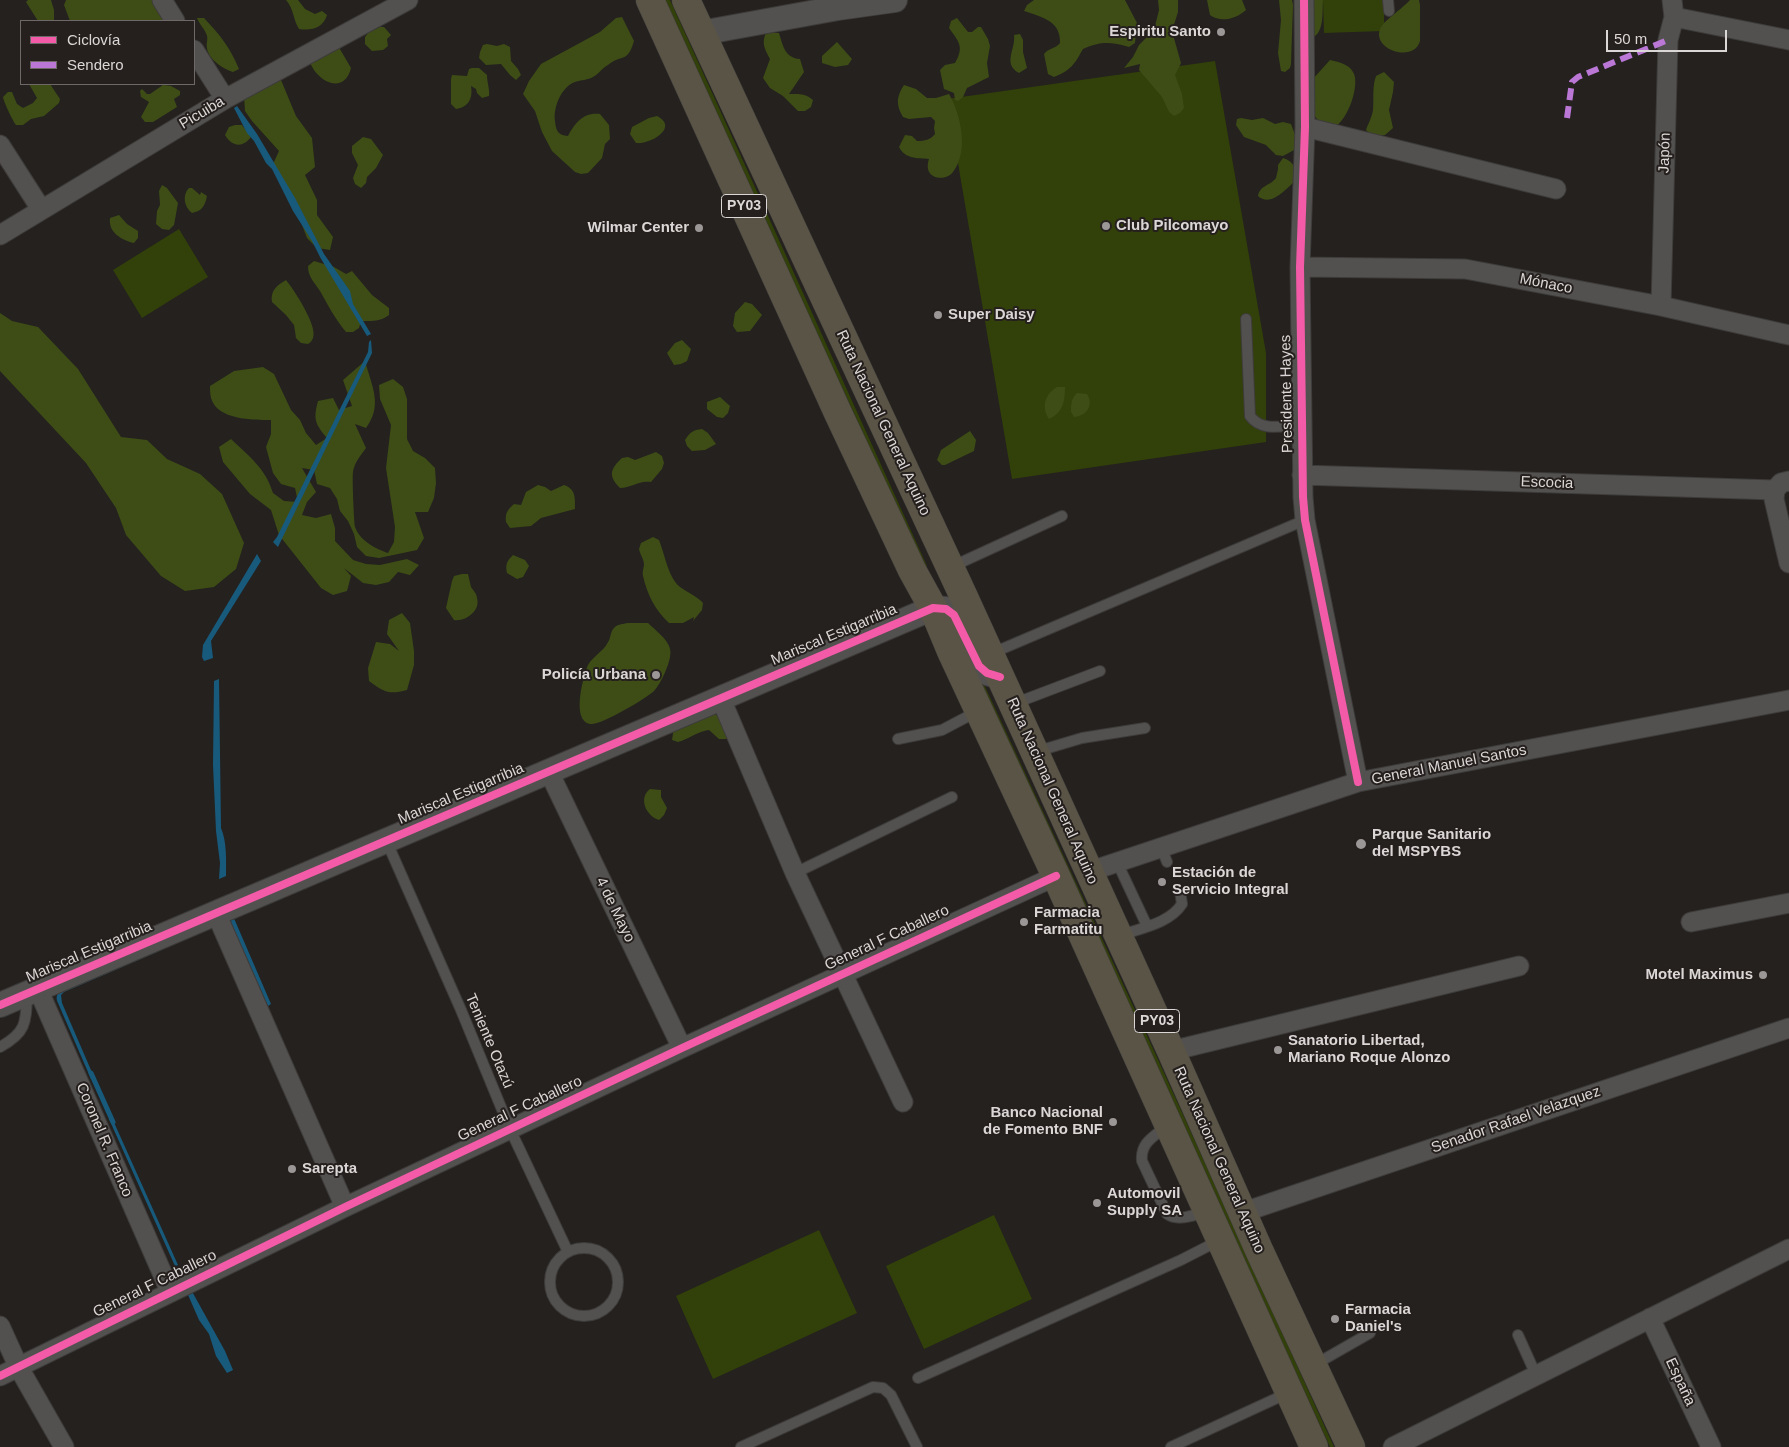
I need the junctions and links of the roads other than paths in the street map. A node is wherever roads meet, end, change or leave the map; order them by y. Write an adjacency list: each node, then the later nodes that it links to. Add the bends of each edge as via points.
1 (162, 0): 11 (street)
2 (408, 0): 15 (street, Picuiba)
3 (650, 0): 33 (highway, Ruta Nacional General Aquino / PY03, via 838,413)
4 (686, 0): 12 (highway, Ruta Nacional General Aquino / PY03)
5 (895, 0): 8 (street)
6 (1304, 0): 16 (street, Presidente Hayes)
7 (1388, 0): 10 (lane)
8 (833, 4): 12 (street)
9 (1673, 8): 13 (street); 22 (street, Japón, via 1668,40)
10 (1389, 11)
11 (174, 20)
12 (702, 33): 30 (highway, Ruta Nacional General Aquino / PY03)
13 (1789, 40)
14 (195, 52): 15 (street)
15 (225, 99): 19 (street, Picuiba)
16 (1305, 127): 18 (street); 21 (street, Presidente Hayes)
17 (0, 145): 19 (street)
18 (1556, 189)
19 (40, 209): 20 (street, Picuiba)
20 (0, 234)
21 (1300, 267): 22 (street, Mónaco, via 1465,269); 25 (street, Presidente Hayes)
22 (1661, 306): 24 (street, Mónaco)
23 (1246, 319): 25 (lane, via 1250,416 1259,425)
24 (1789, 335)
25 (1302, 425): 26 (street, Presidente Hayes)
26 (1302, 475): 27 (street, Escocia); 29 (street, Presidente Hayes)
27 (1782, 486): 31 (street, via 1774,499)
28 (1062, 516): 32 (lane)
29 (1305, 520): 34 (lane); 44 (street, Presidente Hayes)
30 (937, 540): 32 (highway, Ruta Nacional General Aquino / PY03); 33 (highway, via 933,566 942,589)
31 (1789, 563)
32 (950, 568): 34 (highway, Ruta Nacional General Aquino / PY03)
33 (933, 608): 34 (street, via 946,609 954,615 979,666 987,673); 36 (street, Mariscal Estigarribia); 39 (highway, Ruta Nacional General Aquino / PY03)
34 (995, 666): 38 (highway, Ruta Nacional General Aquino / PY03)
35 (1100, 671): 38 (lane)
36 (721, 699): 43 (street, Mariscal Estigarribia); 49 (street)
37 (1789, 700): 44 (street, General Manuel Santos)
38 (1012, 704): 42 (highway, Ruta Nacional General Aquino / PY03)
39 (978, 711): 41 (lane, via 942,730); 50 (highway, Ruta Nacional General Aquino / PY03)
40 (1145, 728): 42 (lane, via 1082,738)
41 (898, 739)
42 (1034, 752): 48 (highway, Ruta Nacional General Aquino / PY03)
43 (549, 772): 46 (street, Mariscal Estigarribia); 63 (street, 4 de Mayo)
44 (1358, 782): 47 (street, General Manuel Santos, via 1164,854)
45 (952, 797): 49 (lane)
46 (386, 840): 53 (street, Mariscal Estigarribia); 67 (lane, Teniente Otazú)
47 (1117, 862): 48 (street, General Manuel Santos); 55 (lane)
48 (1088, 872): 56 (highway, Ruta Nacional General Aquino / PY03)
49 (795, 873): 58 (street)
50 (1056, 876): 58 (street, General F Caballero); 66 (highway, Ruta Nacional General Aquino / PY03)
51 (1180, 891): 55 (lane, via 1182,904 1177,911)
52 (1789, 903): 54 (street)
53 (216, 912): 59 (street, Mariscal Estigarribia); 68 (street)
54 (1691, 922)
55 (1147, 926): 56 (lane)
56 (1118, 936): 64 (highway, Ruta Nacional General Aquino / PY03)
57 (1518, 966): 64 (street)
58 (842, 974): 63 (street, General F Caballero); 65 (street)
59 (33, 991): 60 (street, Mariscal Estigarribia); 62 (lane, via 23,1026 14,1039); 74 (street, Coronel R. Franco)
60 (0, 1005)
61 (1789, 1028): 70 (street, Senador Rafael Velazquez)
62 (0, 1047)
63 (682, 1048): 67 (street, General F Caballero)
64 (1171, 1051): 70 (highway, Ruta Nacional General Aquino / PY03)
65 (903, 1102)
66 (1169, 1125): 69 (highway, Ruta Nacional General Aquino / PY03); 69 (lane, via 1145,1144 1141,1152 1142,1161 1167,1214 1172,1218)
67 (510, 1130): 68 (street, General F Caballero); 73 (lane, Teniente Otazú)
68 (345, 1207): 74 (street, General F Caballero)
69 (1208, 1211): 71 (highway, Ruta Nacional General Aquino / PY03)
70 (1244, 1212): 79 (highway, Ruta Nacional General Aquino / PY03)
71 (1221, 1239): 83 (lane); 84 (highway, Ruta Nacional General Aquino / PY03)
72 (1789, 1248): 75 (street)
73 (568, 1252): 73 (lane, via 560,1257 551,1272 550,1290 566,1312 592,1316 608,1307 617,1292 619,1283 615,1266 602,1252 594,1249 576,1248)
74 (170, 1292): 80 (street, General F Caballero)
75 (1650, 1318): 81 (street); 92 (street, España)
76 (0, 1326): 80 (street)
77 (1370, 1333): 79 (lane)
78 (1518, 1335): 81 (lane)
79 (1313, 1365): 90 (highway, Ruta Nacional General Aquino / PY03)
80 (19, 1368): 82 (street, General F Caballero); 85 (street)
81 (1536, 1375): 91 (street)
82 (0, 1376)
83 (918, 1378)
84 (1289, 1392): 88 (lane); 89 (highway, Ruta Nacional General Aquino / PY03)
85 (64, 1447)
86 (741, 1447): 87 (lane, via 873,1387 883,1388 891,1395)
87 (917, 1447)
88 (1171, 1447)
89 (1314, 1447)
90 (1351, 1447)
91 (1392, 1447)
92 (1711, 1447)

